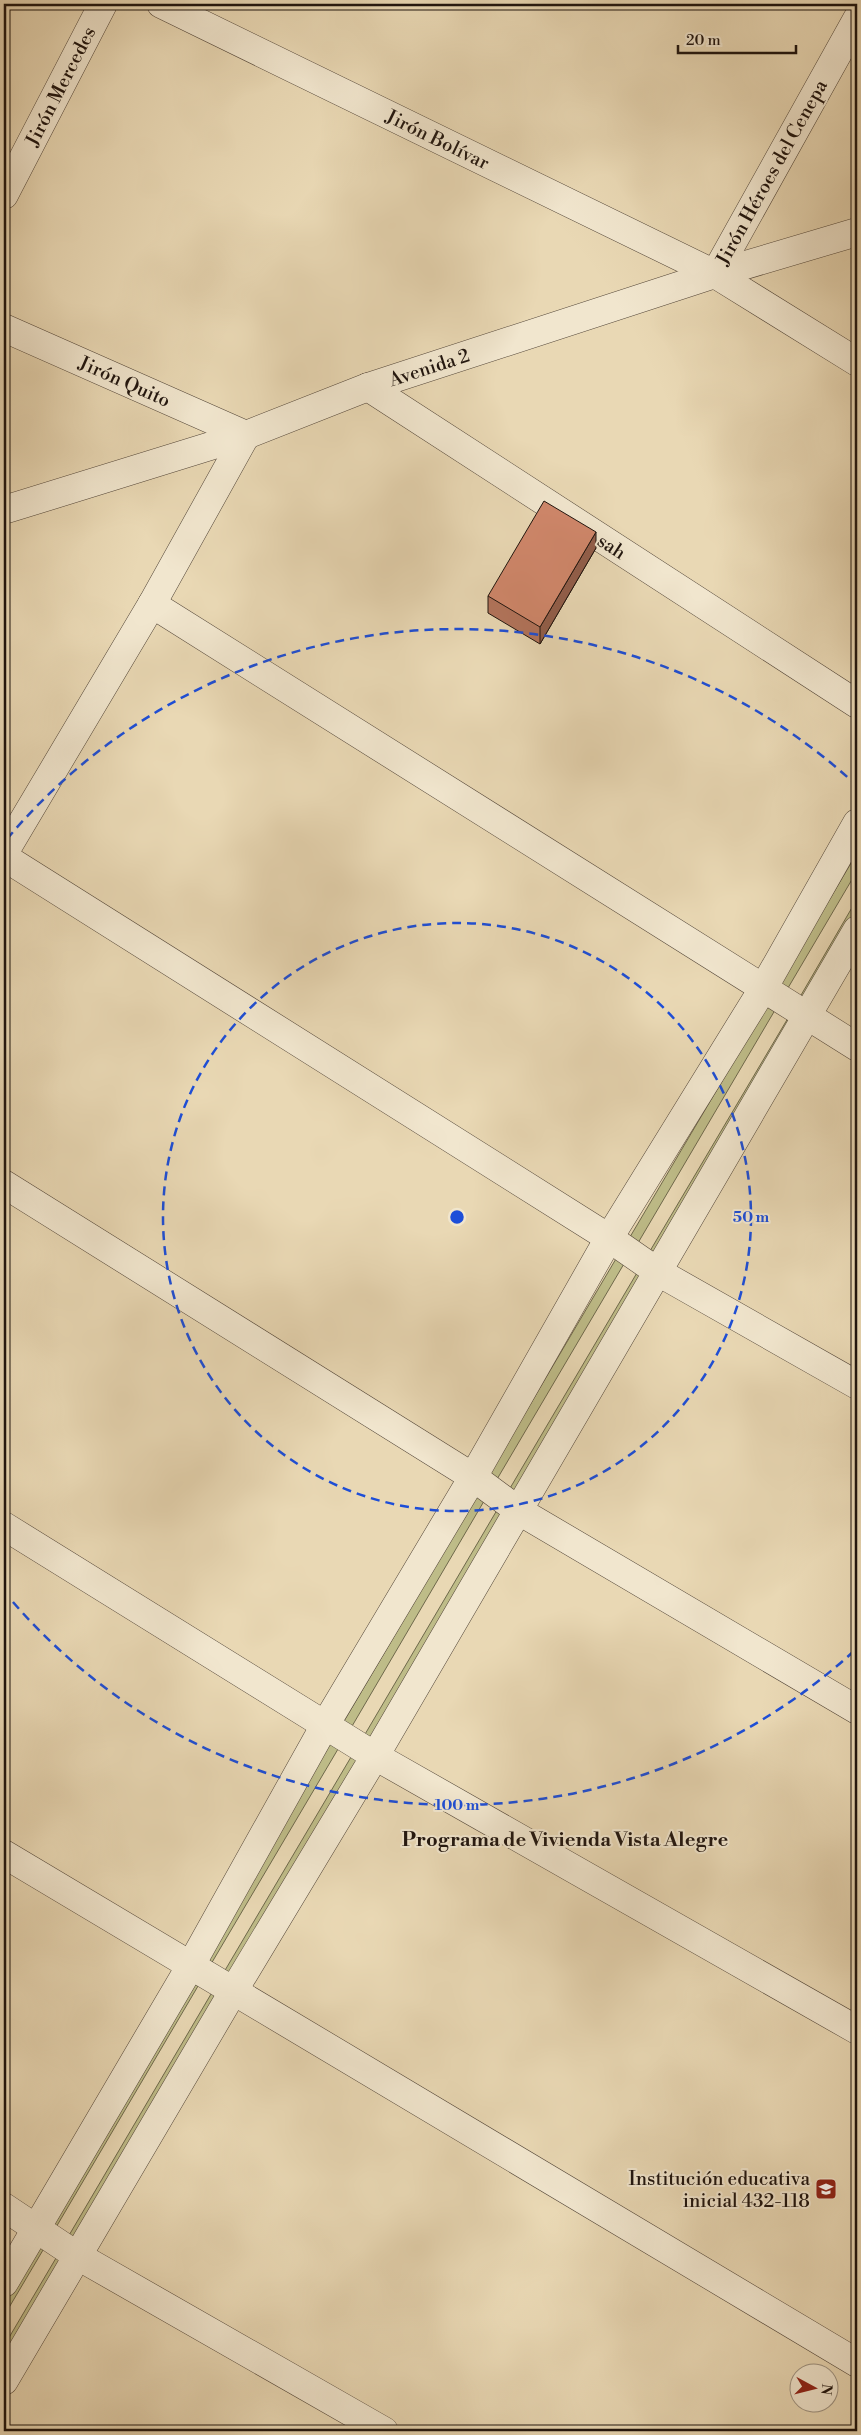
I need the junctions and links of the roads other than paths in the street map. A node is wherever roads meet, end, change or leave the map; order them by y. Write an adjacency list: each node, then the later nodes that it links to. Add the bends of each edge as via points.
1 (103, 4): 4 (street, Jirón Mercedes)
2 (161, 4): 6 (street, Jirón Bolívar)
3 (857, 19): 6 (street, Jirón Héroes del Cenepa)
4 (4, 195)
5 (857, 232): 6 (street, Avenida 2)
6 (715, 274): 8 (street, Jirón Bolívar); 9 (street, Avenida 2)
7 (4, 328): 10 (street, Jirón Quito)
8 (857, 362)
9 (368, 387): 10 (street, Avenida 2); 13 (street, sah)
10 (246, 435): 11 (street, Avenida 2); 12 (street)
11 (4, 510)
12 (152, 604): 15 (street); 18 (street)
13 (857, 704)
14 (857, 823): 18 (street)
15 (4, 853)
16 (4, 857): 22 (street)
17 (857, 930): 19 (street)
18 (764, 987): 19 (street); 22 (street)
19 (807, 1017): 20 (street); 23 (street)
20 (857, 1047)
21 (4, 1184): 25 (street)
22 (609, 1238): 23 (street); 25 (street)
23 (658, 1272): 24 (street); 26 (street)
24 (857, 1385)
25 (473, 1477): 26 (street); 29 (street)
26 (519, 1511): 28 (street); 30 (street)
27 (4, 1526): 29 (street)
28 (857, 1710)
29 (325, 1725): 30 (street); 32 (street)
30 (375, 1756): 33 (street); 34 (street)
31 (4, 1854): 32 (street)
32 (191, 1964): 33 (street); 36 (street)
33 (234, 1990): 37 (street); 39 (street)
34 (857, 2030)
35 (4, 2207): 36 (street)
36 (36, 2227): 37 (street); 38 (street)
37 (76, 2255): 40 (street); 41 (street)
38 (4, 2282)
39 (857, 2363)
40 (4, 2381)
41 (384, 2431)

